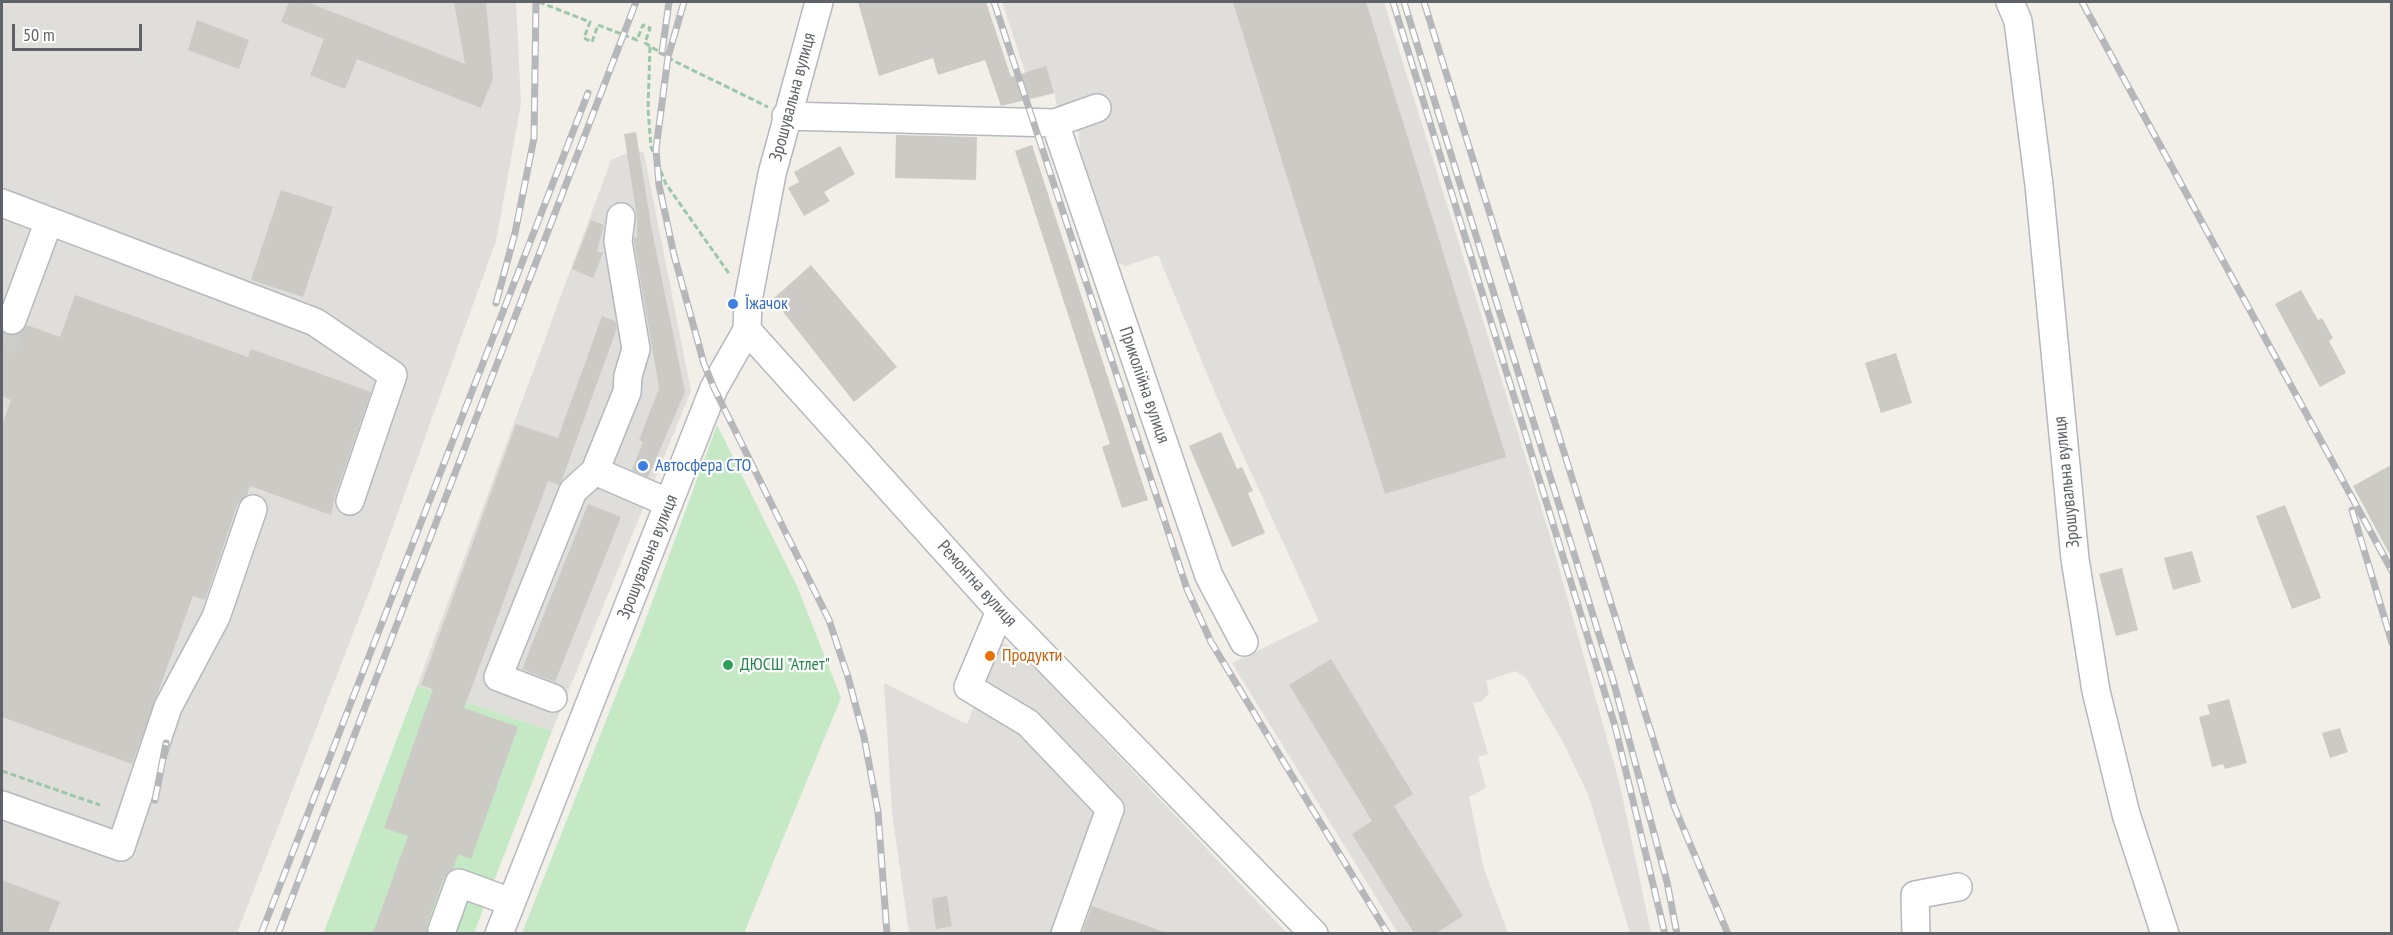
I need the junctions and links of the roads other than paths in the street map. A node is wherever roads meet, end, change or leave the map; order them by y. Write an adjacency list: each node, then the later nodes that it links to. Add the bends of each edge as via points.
1 (819, 2): 4 (street, Зрошувальна вулиця)
2 (2014, 11): 26 (street, Зрошувальна вулиця, via 2051,289 2075,559 2094,680 2126,814)
3 (1097, 108): 5 (street)
4 (786, 116): 5 (street); 10 (street, Зрошувальна вулиця, via 748,301)
5 (1055, 123): 16 (street, Приколійна вулиця, via 1209,576)
6 (2, 203): 8 (street)
7 (621, 218): 11 (street, via 618,241 636,349 627,392)
8 (49, 221): 9 (street); 12 (street, via 315,321 393,375)
9 (12, 320)
10 (747, 330): 13 (street, Зрошувальна вулиця, via 714,388); 15 (street, Ремонтна вулиця)
11 (595, 471): 13 (street); 17 (street, via 573,492 498,677)
12 (350, 501)
13 (669, 503): 20 (street, Зрошувальна вулиця)
14 (253, 509): 18 (street, via 216,617 168,707 121,847)
15 (1000, 611): 23 (street, via 968,687 1028,723 1110,809); 24 (street, Ремонтна вулиця)
16 (1244, 642)
17 (553, 698)
18 (2, 805)
19 (1958, 887): 25 (street, via 1915,895)
20 (511, 902): 21 (street, via 459,883); 22 (street, Зрошувальна вулиця)
21 (442, 930)
22 (499, 933)
23 (1065, 933)
24 (1314, 933)
25 (1916, 933)
26 (2164, 933)

